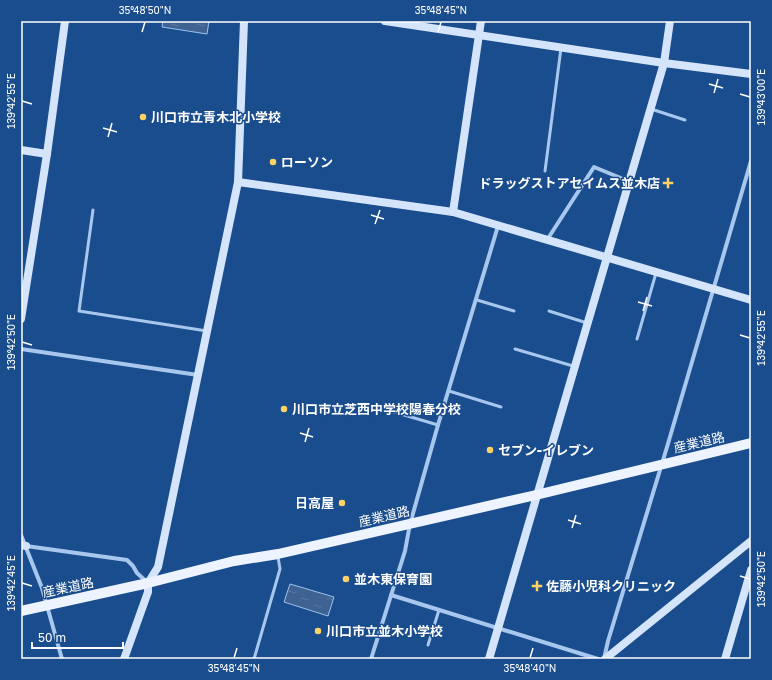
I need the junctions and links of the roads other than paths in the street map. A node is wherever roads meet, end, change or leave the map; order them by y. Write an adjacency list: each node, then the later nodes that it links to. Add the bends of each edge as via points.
1 (64, 21): 13 (street)
2 (244, 21): 17 (street)
3 (385, 21): 6 (street)
4 (482, 21): 6 (street)
5 (670, 21): 8 (street)
6 (480, 34): 7 (street); 19 (street)
7 (562, 47): 8 (street); 15 (lane)
8 (664, 63): 9 (street); 10 (street)
9 (751, 74)
10 (650, 109): 11 (lane); 16 (street)
11 (685, 120)
12 (21, 150): 13 (street)
13 (47, 154): 29 (street)
14 (751, 161): 24 (street)
15 (545, 171)
16 (628, 181): 21 (street, via 594,167); 22 (street)
17 (238, 182): 19 (street); 31 (street)
18 (93, 210): 31 (lane, via 79,311)
19 (453, 212): 20 (street)
20 (498, 226): 21 (street); 25 (street)
21 (546, 240): 22 (street)
22 (606, 258): 23 (street); 30 (street)
23 (656, 273): 24 (street); 32 (lane)
24 (714, 289): 26 (street); 42 (street)
25 (477, 300): 27 (lane); 37 (street)
26 (751, 300)
27 (514, 311)
28 (549, 311): 30 (lane)
29 (21, 319)
30 (587, 323): 35 (street)
31 (207, 331): 36 (street)
32 (637, 339)
33 (21, 349): 36 (street)
34 (515, 349): 35 (lane)
35 (574, 366): 43 (street)
36 (198, 375): 50 (street, via 158,567)
37 (449, 391): 38 (lane); 40 (street)
38 (501, 407)
39 (384, 409): 40 (lane)
40 (438, 425): 44 (street)
41 (751, 443): 42 (main road, 産業道路)
42 (662, 464): 43 (main road, 産業道路); 63 (street, via 608,641)
43 (536, 495): 44 (main road, 産業道路); 55 (street)
44 (410, 524): 48 (main road, 産業道路); 51 (street, via 405,551)
45 (21, 535): 47 (street)
46 (751, 541): 63 (street)
47 (23, 546): 50 (street, via 127,560); 52 (street)
48 (278, 554): 50 (main road, 産業道路, via 234,561); 59 (lane, via 280,569)
49 (751, 570): 64 (street)
50 (148, 583): 52 (main road, 産業道路); 58 (street, via 148,592)
51 (391, 595): 53 (street); 60 (street)
52 (47, 605): 54 (main road, 産業道路); 57 (street)
53 (439, 610): 55 (street); 56 (lane)
54 (21, 611)
55 (498, 627): 61 (street); 62 (street)
56 (428, 645)
57 (62, 659)
58 (124, 659)
59 (254, 659)
60 (371, 659)
61 (489, 659)
62 (598, 659)
63 (605, 659)
64 (725, 659)

